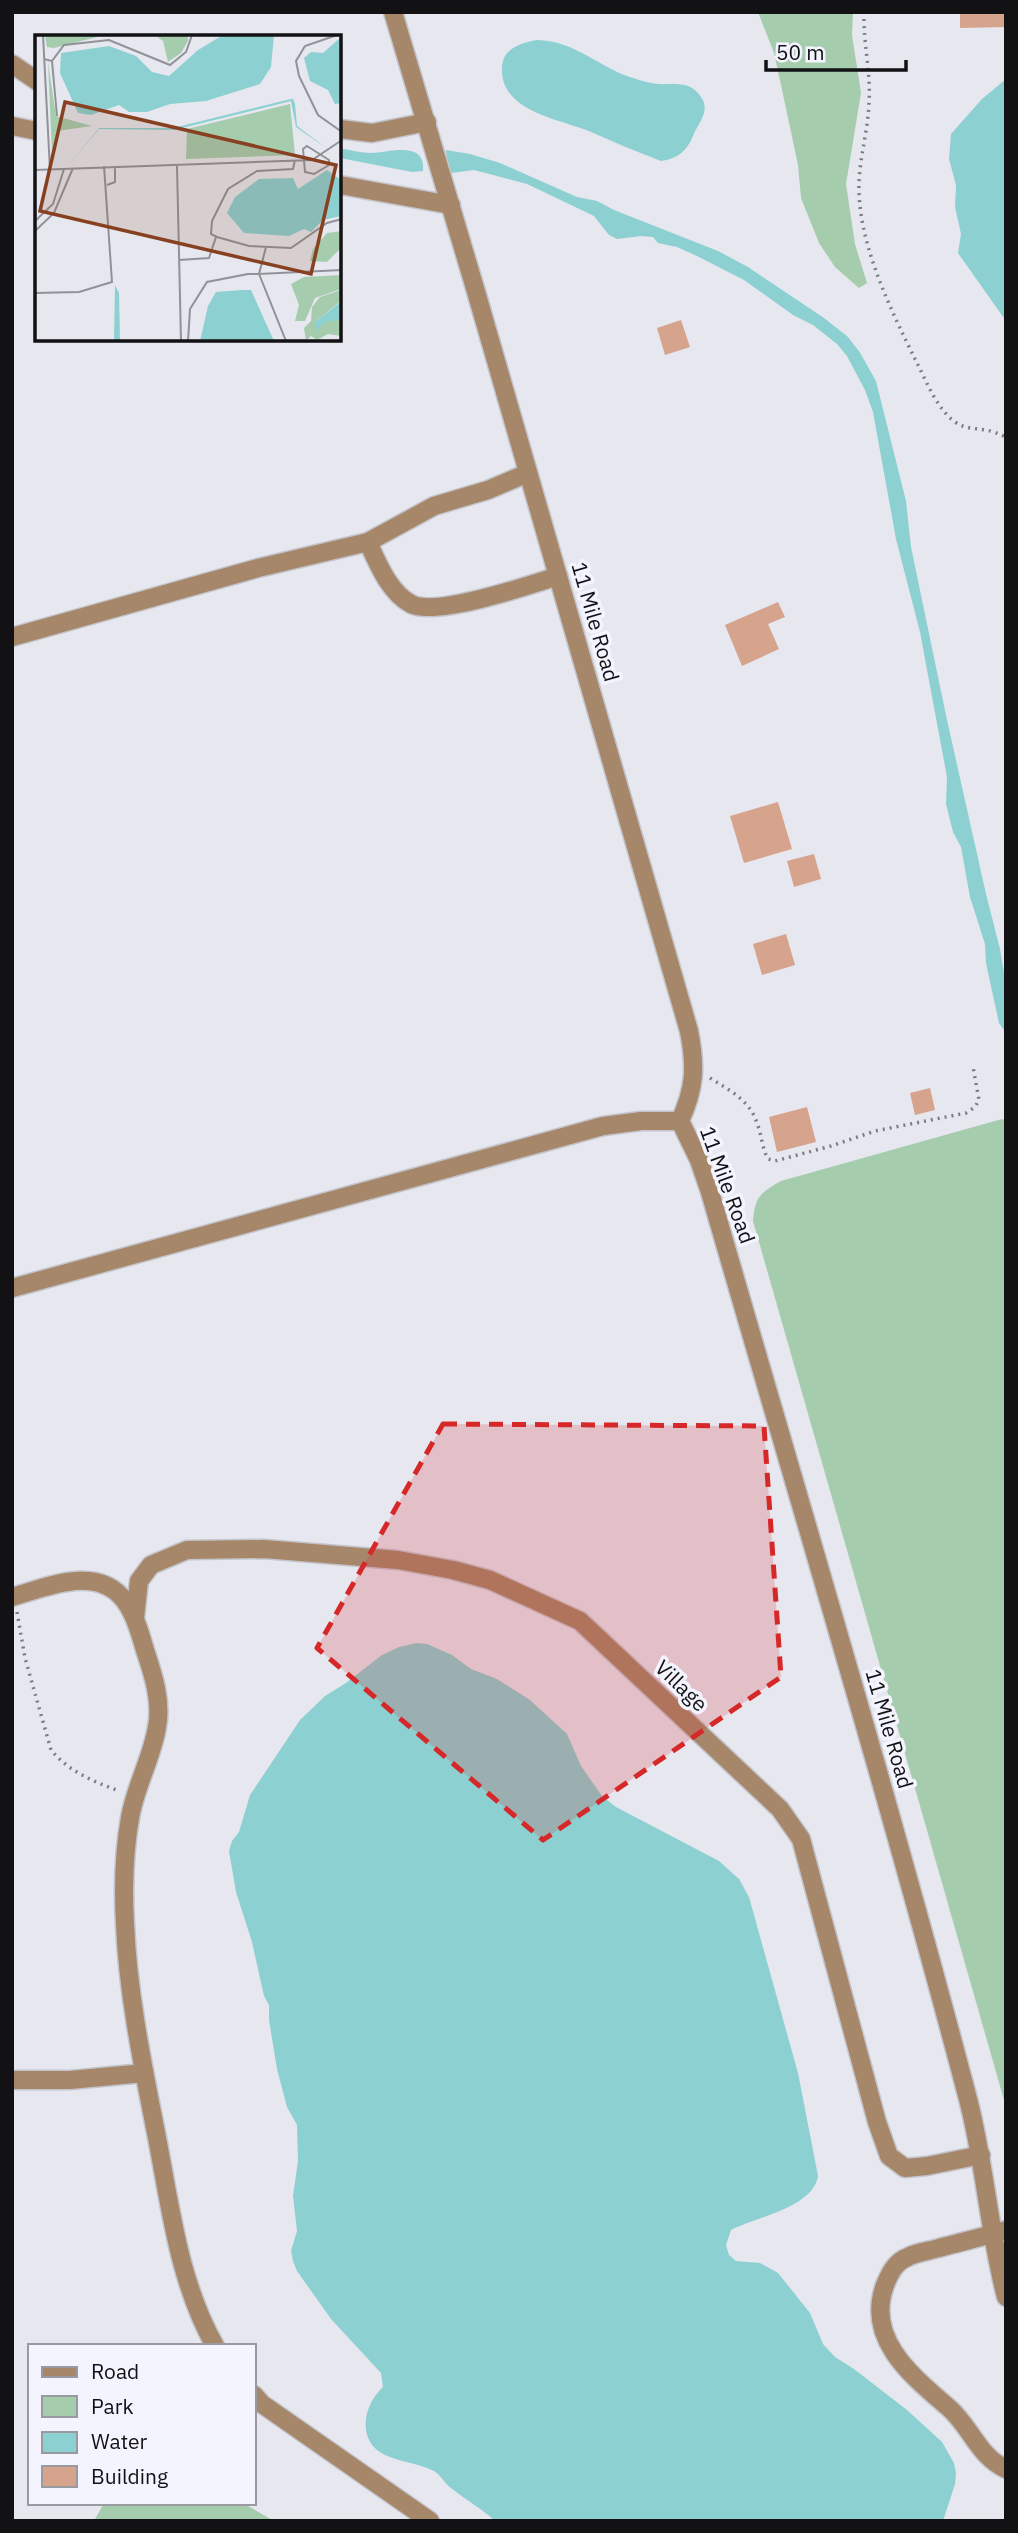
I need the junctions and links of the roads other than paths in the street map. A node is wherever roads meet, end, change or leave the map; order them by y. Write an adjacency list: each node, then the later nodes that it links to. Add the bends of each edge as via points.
1 (393, 12): 4 (street, 11 Mile Road)
2 (12, 64): 3 (street)
3 (35, 80)
4 (427, 122): 6 (street, via 372,133); 9 (street, 11 Mile Road)
5 (12, 126): 7 (street)
6 (341, 129)
7 (35, 131)
8 (341, 185): 9 (street)
9 (451, 205): 10 (street, 11 Mile Road)
10 (528, 473): 11 (street, via 434,506); 12 (street, 11 Mile Road)
11 (368, 542): 12 (street, via 398,594 413,605 484,599); 13 (street)
12 (558, 576): 14 (street, 11 Mile Road, via 689,1031 694,1069 691,1098)
13 (12, 637)
14 (680, 1121): 15 (street, via 603,1126); 20 (street, 11 Mile Road, via 710,1192 884,1795)
15 (12, 1288)
16 (13, 1596): 17 (street, via 78,1579 113,1589)
17 (135, 1618): 18 (street, via 159,1710 130,1816 125,1861 125,1924); 20 (street, Village, via 139,1581 151,1565 187,1550 264,1549 398,1560 453,1570 490,1580 580,1621 780,1809 801,1839 889,2156 905,2168)
18 (144, 2073): 19 (street); 23 (street, via 184,2272)
19 (12, 2080)
20 (981, 2155): 21 (street, 11 Mile Road)
21 (999, 2232): 22 (street, 11 Mile Road); 25 (street, via 908,2257 893,2267 879,2311 892,2351 956,2414 982,2452)
22 (1006, 2297)
23 (214, 2344)
24 (256, 2397): 26 (street)
25 (1006, 2469)
26 (430, 2521)

